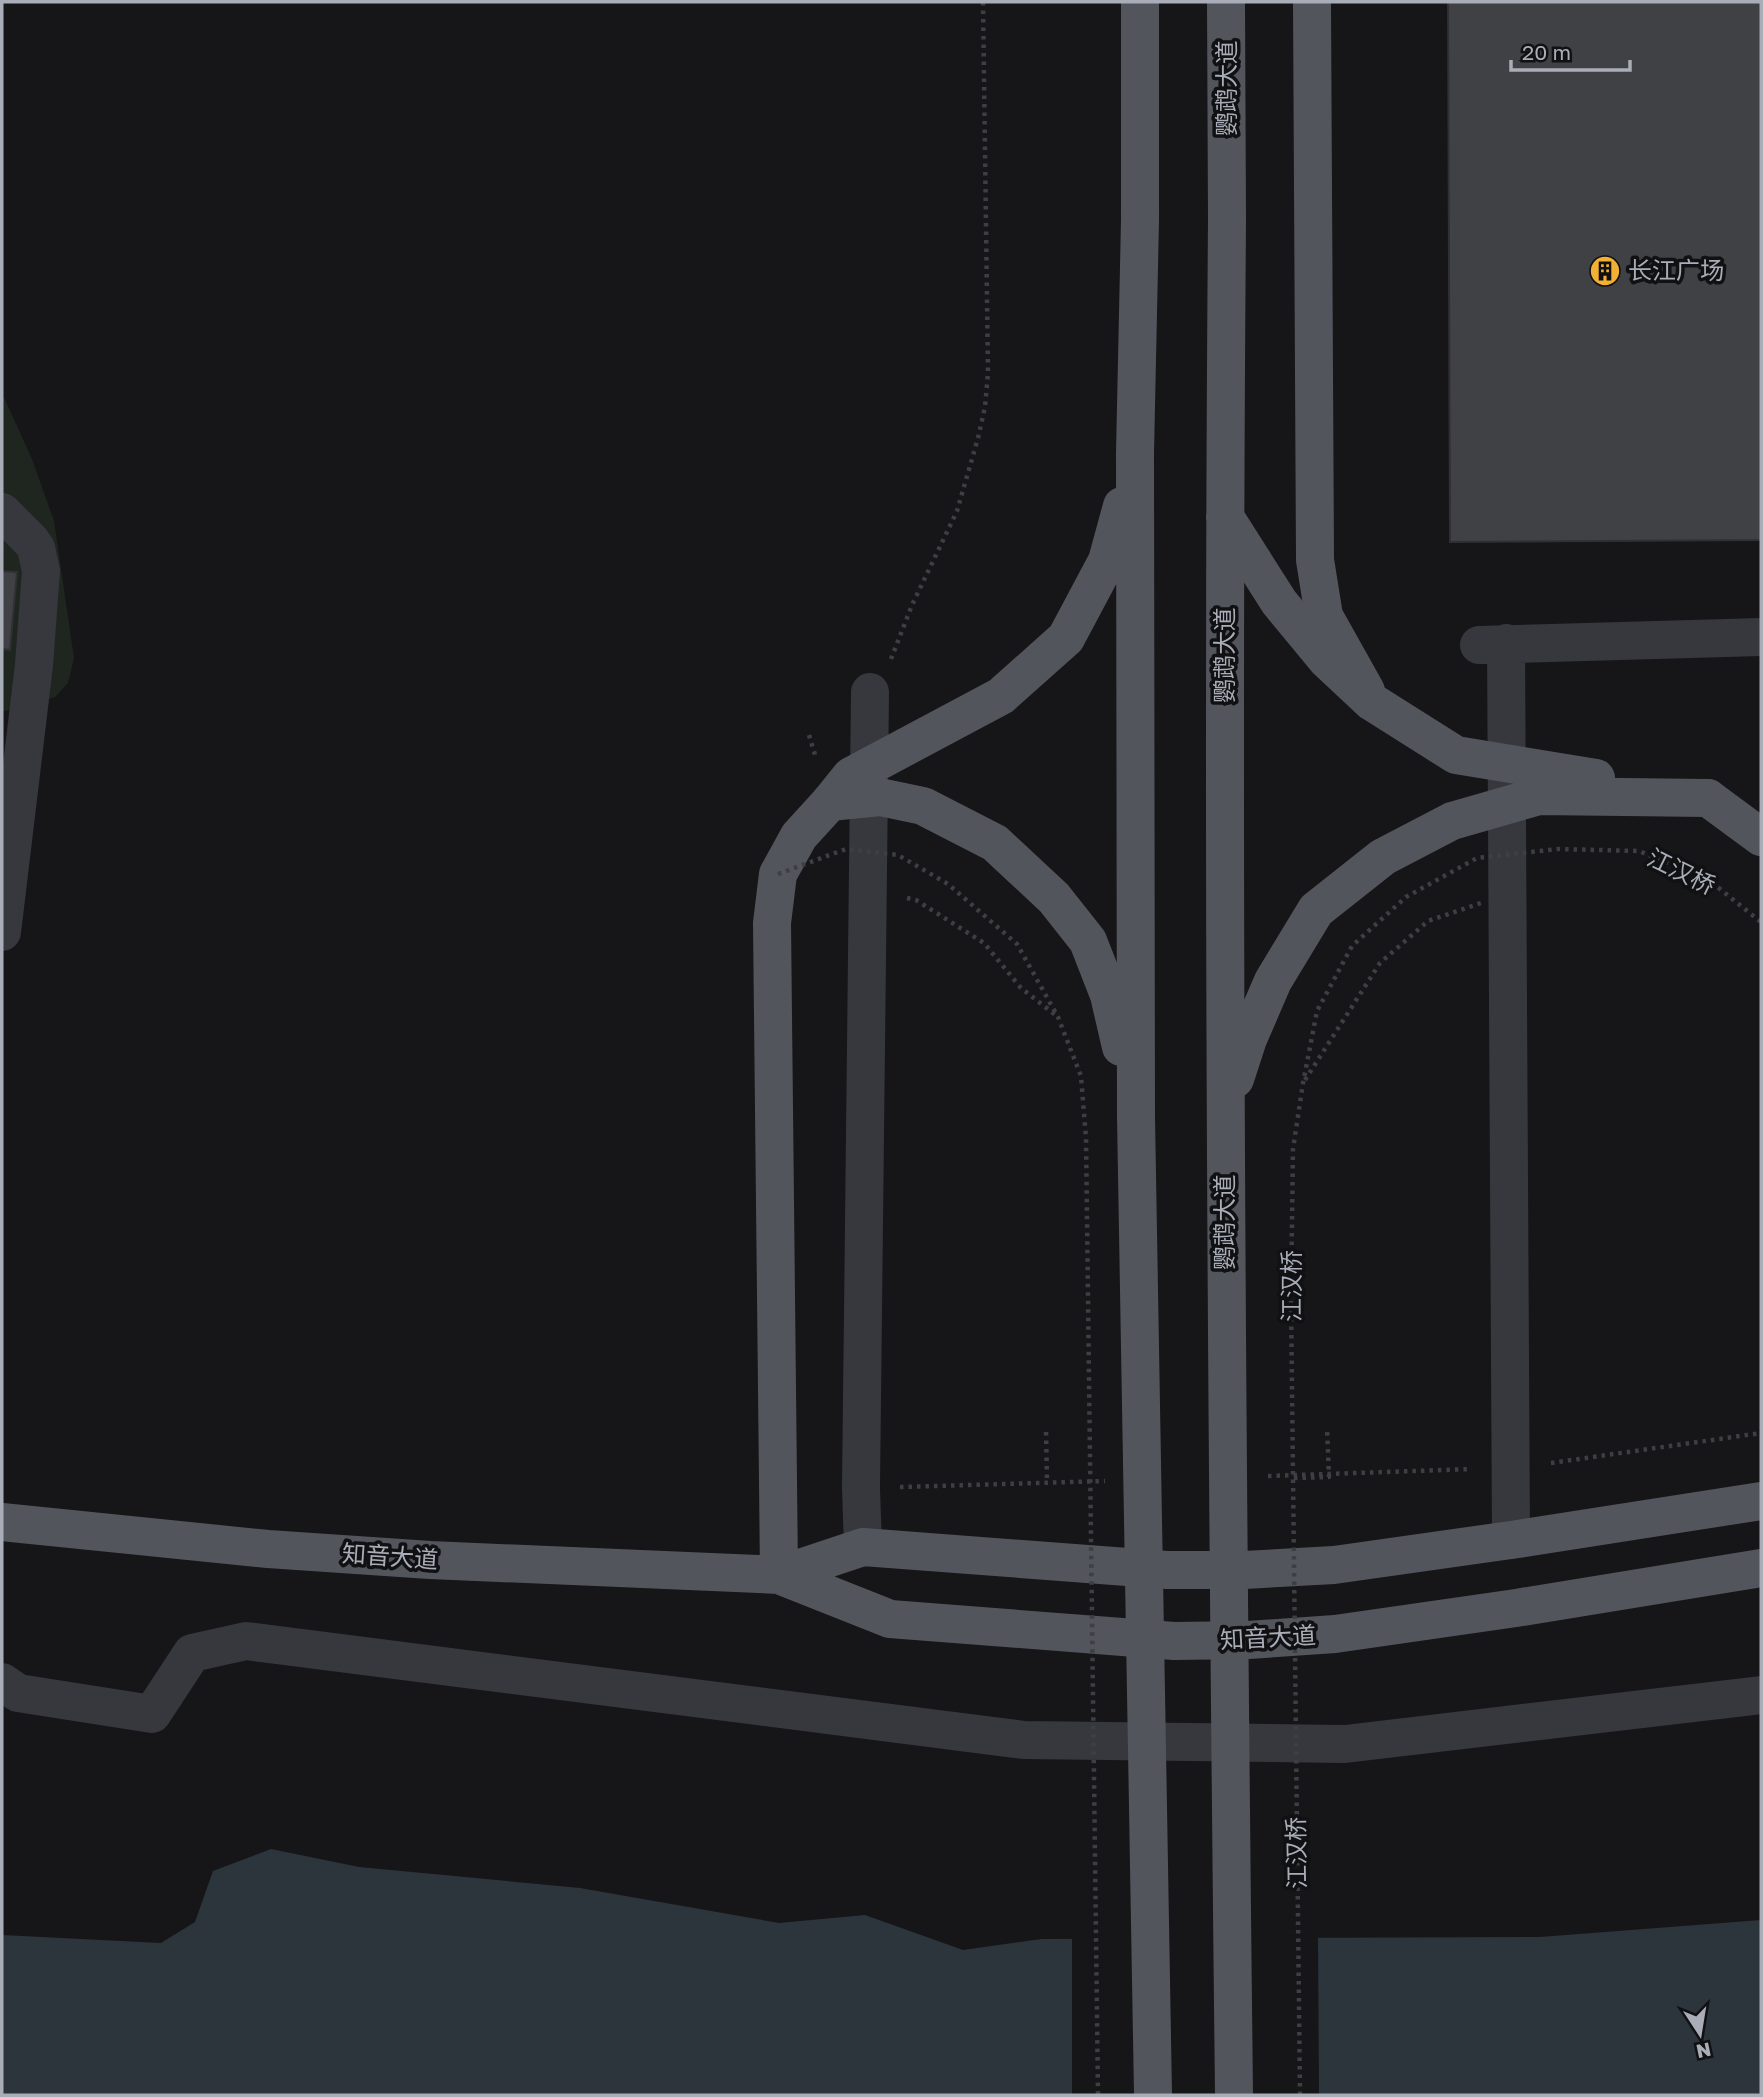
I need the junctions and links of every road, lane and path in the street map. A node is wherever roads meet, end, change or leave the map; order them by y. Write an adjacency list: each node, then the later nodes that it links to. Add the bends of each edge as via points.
1 (982, 2): 9 (path, via 985,407 957,511 889,663)
2 (1140, 2): 5 (main road, bridge)
3 (1226, 2): 7 (main road, 鹦鹉大道, bridge)
4 (1312, 2): 10 (main road, via 1315,560 1324,616)
5 (1135, 453): 12 (main road, bridge, via 1107,561 1066,638 1001,696 851,776); 22 (main road, bridge)
6 (2, 512): 18 (street, via 36,548 41,571)
7 (1225, 517): 10 (main road, bridge, via 1279,602 1326,659); 21 (main road, 鹦鹉大道, bridge)
8 (1761, 637): 31 (street, via 1493,644)
9 (870, 692): 15 (street)
10 (1372, 702): 11 (main road, bridge, via 1456,755)
11 (1708, 798): 13 (main road); 21 (main road, bridge, via 1539,796 1452,821 1383,857 1316,910 1273,981)
12 (830, 802): 14 (main road, via 799,836); 22 (main road, bridge, via 880,797 923,806 995,843 1054,898 1088,941 1109,995)
13 (1761, 837)
14 (778, 874): 19 (path, bridge, via 846,849 898,855 948,884 1017,944); 34 (main road, via 772,923)
15 (868, 891): 19 (path, via 916,900 984,943 1021,988); 32 (street)
16 (1481, 903): 20 (path, bridge, via 1428,921 1380,963)
17 (1761, 922): 20 (path, 江汉桥, bridge, via 1710,881 1639,851 1558,849 1477,858 1406,897 1352,946 1317,1011)
18 (2, 932)
19 (1058, 1017): 28 (path, bridge, via 1081,1076 1086,1138)
20 (1303, 1083): 27 (path, 江汉桥, bridge, via 1293,1149)
21 (1225, 1111): 39 (main road, 鹦鹉大道, bridge)
22 (1136, 1117): 38 (main road, bridge)
23 (1327, 1428): 27 (path, bridge, via 1329,1477)
24 (1046, 1432): 28 (path, via 1047,1481)
25 (1761, 1433): 26 (path)
26 (1542, 1464)
27 (1294, 1478): 40 (path, 江汉桥, bridge)
28 (1089, 1480): 37 (path, bridge)
29 (1761, 1501): 31 (main road, 知音大道)
30 (2, 1522): 34 (main road, 知音大道, via 282,1550)
31 (1511, 1541): 32 (main road, 知音大道, via 1334,1565 1244,1570 1167,1570)
32 (863, 1547): 34 (main road, 知音大道)
33 (1761, 1568): 34 (main road, 知音大道, via 1335,1634 1174,1641 890,1619)
34 (779, 1575)
35 (2, 1682): 36 (street, via 18,1693 152,1714 192,1653 247,1641 1024,1740 1331,1744)
36 (1761, 1695)
37 (1098, 2095)
38 (1153, 2095)
39 (1234, 2095)
40 (1300, 2095)

